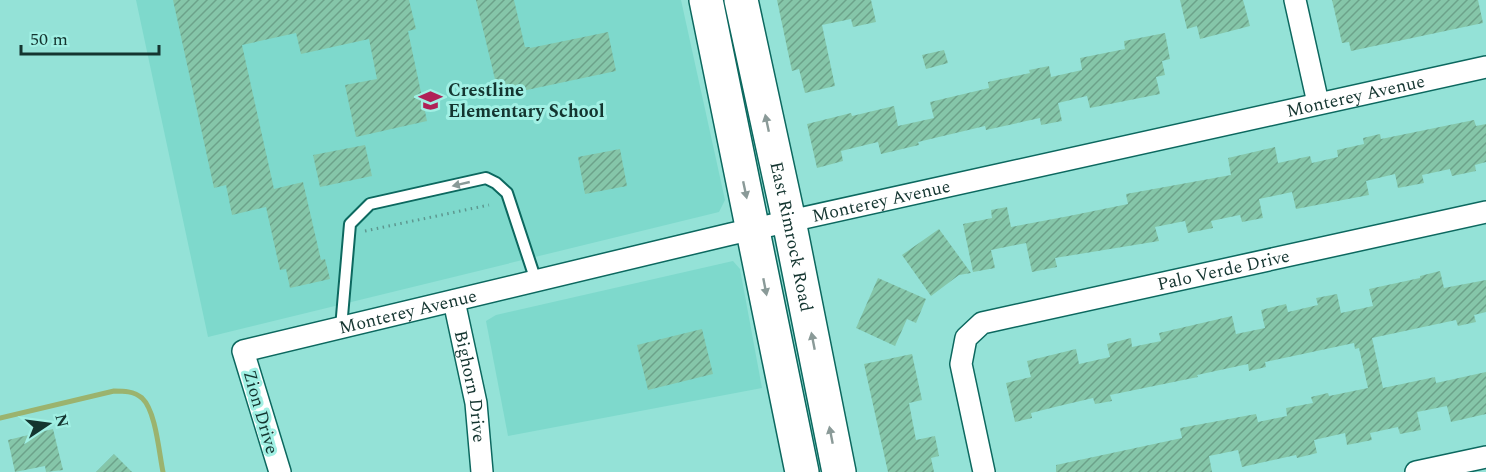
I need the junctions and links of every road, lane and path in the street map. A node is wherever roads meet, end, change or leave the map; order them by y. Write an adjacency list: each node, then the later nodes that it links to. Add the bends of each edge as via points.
1 (706, 0): 10 (main road, East Rimrock Road, one-way to 10)
2 (741, 0): 8 (main road, East Rimrock Road, one-way to 2)
3 (1295, 0): 5 (street)
4 (1486, 67): 5 (street, Monterey Avenue)
5 (1318, 103): 8 (street, Monterey Avenue)
6 (489, 204): 9 (path, via 365,231)
7 (1486, 212): 20 (street, Palo Verde Drive, via 982,323 966,338 962,364)
8 (789, 221): 10 (street, Monterey Avenue); 19 (main road, East Rimrock Road, one-way to 8)
9 (350, 224): 11 (lane, one-way to 9, via 507,193 486,178 370,204); 13 (lane)
10 (754, 229): 11 (street, Monterey Avenue); 18 (main road, East Rimrock Road, one-way to 18)
11 (536, 281): 12 (street, Monterey Avenue)
12 (454, 301): 13 (street, Monterey Avenue); 17 (street, Bighorn Drive, via 476,403)
13 (341, 328): 14 (street, Monterey Avenue)
14 (243, 351): 16 (street, Zion Drive)
15 (1486, 457): 21 (street)
16 (280, 472)
17 (482, 472)
18 (802, 472)
19 (839, 472)
20 (984, 472)
21 (1416, 472)

